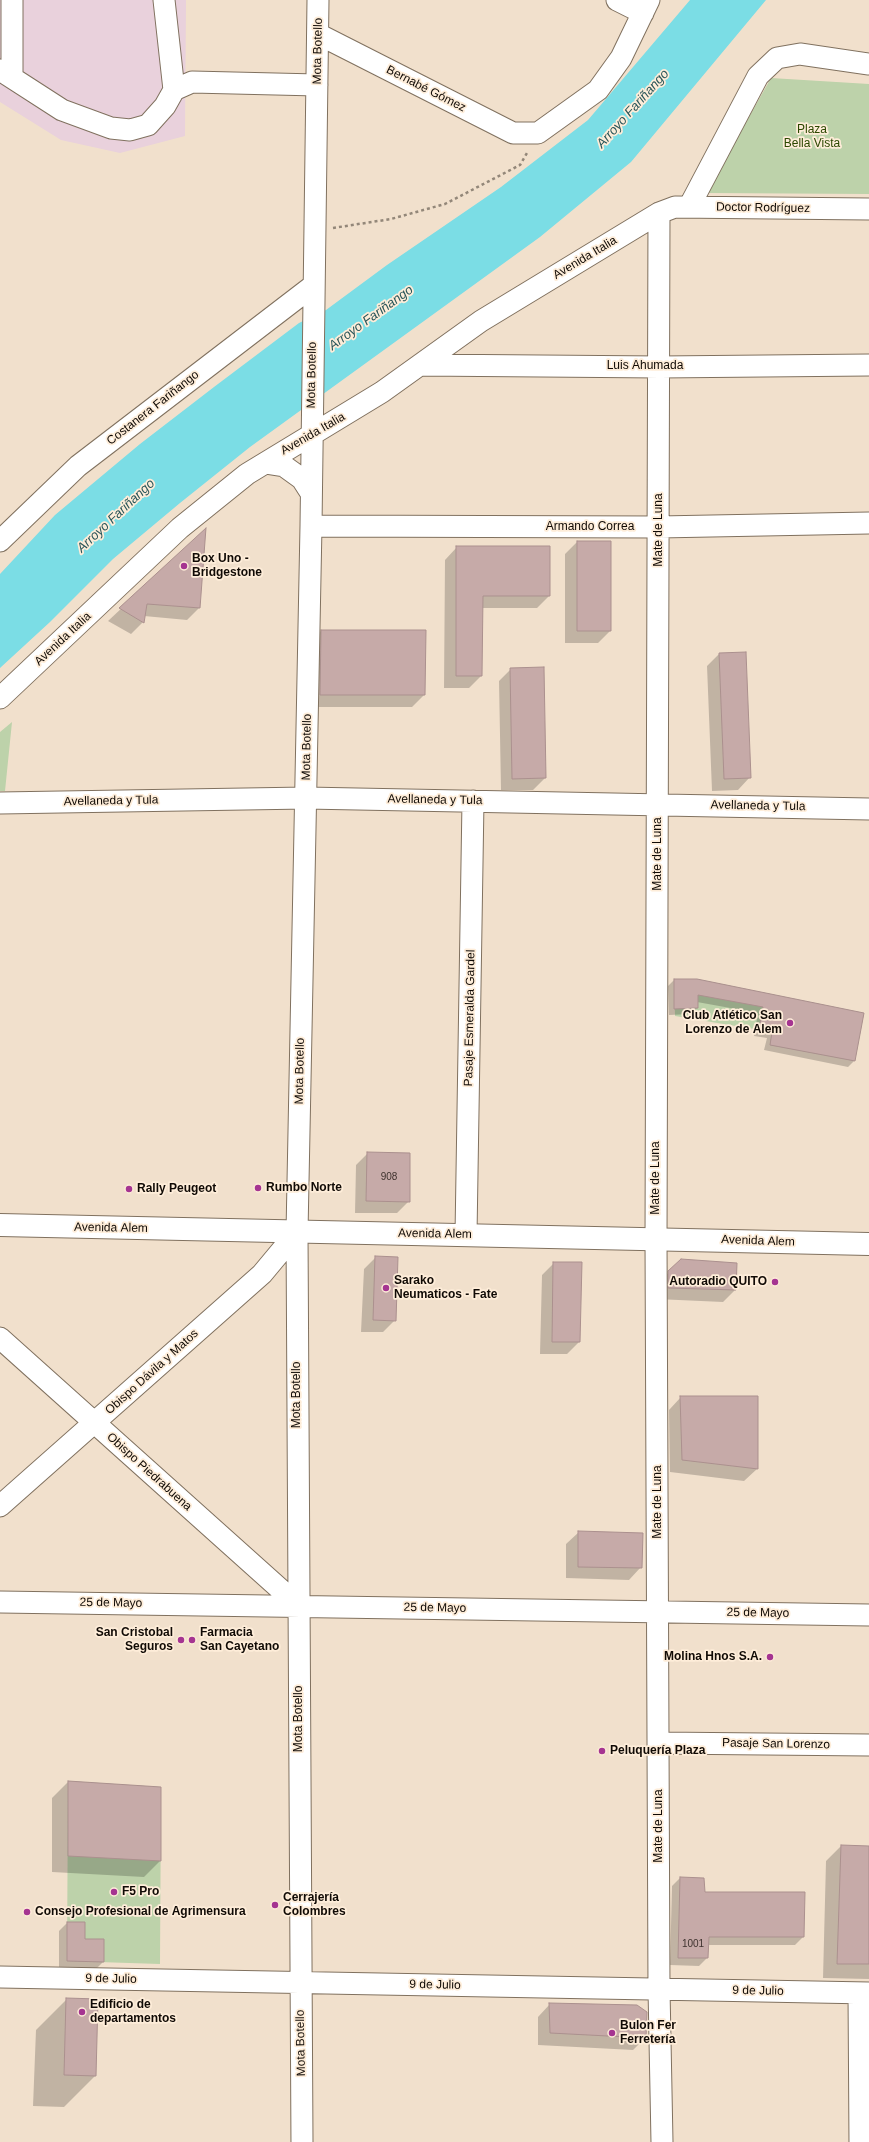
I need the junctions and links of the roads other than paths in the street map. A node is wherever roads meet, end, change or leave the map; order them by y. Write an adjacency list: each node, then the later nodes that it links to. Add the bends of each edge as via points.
1 (12, 0): 8 (street)
2 (164, 0): 10 (street)
3 (318, 0): 6 (street, Mota Botello)
4 (617, 0): 5 (street)
5 (646, 6): 6 (street, Bernabé Gómez, via 621,58 598,90 538,133 513,133)
6 (318, 34): 9 (street, Mota Botello)
7 (869, 64): 11 (street, via 800,54 778,58 758,76)
8 (6, 73): 10 (street, via 62,110 110,128 130,130 148,124 165,106)
9 (317, 85): 10 (street, via 192,82); 14 (street, Mota Botello)
10 (174, 90)
11 (689, 207): 12 (street, Doctor Rodríguez); 13 (street, Doctor Rodríguez, via 675,207)
12 (869, 209)
13 (659, 214): 16 (street, Avenida Italia, via 481,321); 17 (street, Mate de Luna)
14 (314, 294): 18 (street, Mota Botello); 24 (street, Costanera Fariñango, via 78,466)
15 (869, 364): 17 (street, Luis Ahumada)
16 (421, 365): 17 (street, Luis Ahumada); 18 (street, Avenida Italia)
17 (660, 367): 23 (street, Mate de Luna)
18 (311, 437): 19 (street, Avenida Italia); 20 (street, Mota Botello)
19 (265, 462): 20 (street, via 284,466 302,479); 25 (street, Avenida Italia, via 180,528)
20 (311, 493): 22 (street, Mota Botello)
21 (869, 523): 23 (street, Armando Correa)
22 (311, 526): 23 (street, Armando Correa); 26 (street, Mota Botello)
23 (659, 527): 29 (street, Mate de Luna)
24 (0, 541)
25 (0, 698)
26 (306, 798): 27 (street, Avellaneda y Tula); 28 (street, Avellaneda y Tula); 32 (street, Mota Botello)
27 (473, 801): 29 (street, Avellaneda y Tula); 33 (street, Pasaje Esmeralda Gardel)
28 (0, 803)
29 (658, 804): 30 (street, Avellaneda y Tula); 34 (street, Mate de Luna)
30 (869, 809)
31 (0, 1225): 32 (main road, Avenida Alem)
32 (296, 1232): 33 (main road, Avenida Alem); 37 (street, Obispo Dávila y Matos, via 262,1274); 40 (street, Mota Botello)
33 (466, 1235): 34 (main road, Avenida Alem)
34 (656, 1238): 35 (main road, Avenida Alem); 41 (street, Mate de Luna)
35 (869, 1244)
36 (0, 1338): 37 (street, Obispo Piedrabuena)
37 (95, 1423): 38 (street, Obispo Dávila y Matos); 40 (street, Obispo Piedrabuena)
38 (0, 1506)
39 (0, 1602): 40 (street, 25 de Mayo)
40 (298, 1606): 41 (street, 25 de Mayo); 46 (street, Mota Botello)
41 (659, 1612): 42 (street, 25 de Mayo); 43 (street, Mate de Luna)
42 (869, 1615)
43 (659, 1743): 44 (street, Pasaje San Lorenzo); 47 (street, Mate de Luna)
44 (869, 1745)
45 (0, 1977): 46 (street, 9 de Julio)
46 (300, 1983): 47 (street, 9 de Julio); 49 (street, Mota Botello)
47 (659, 1989): 48 (street, 9 de Julio); 50 (street, Mate de Luna)
48 (864, 1993): 51 (street)
49 (302, 2142)
50 (662, 2142)
51 (860, 2142)

